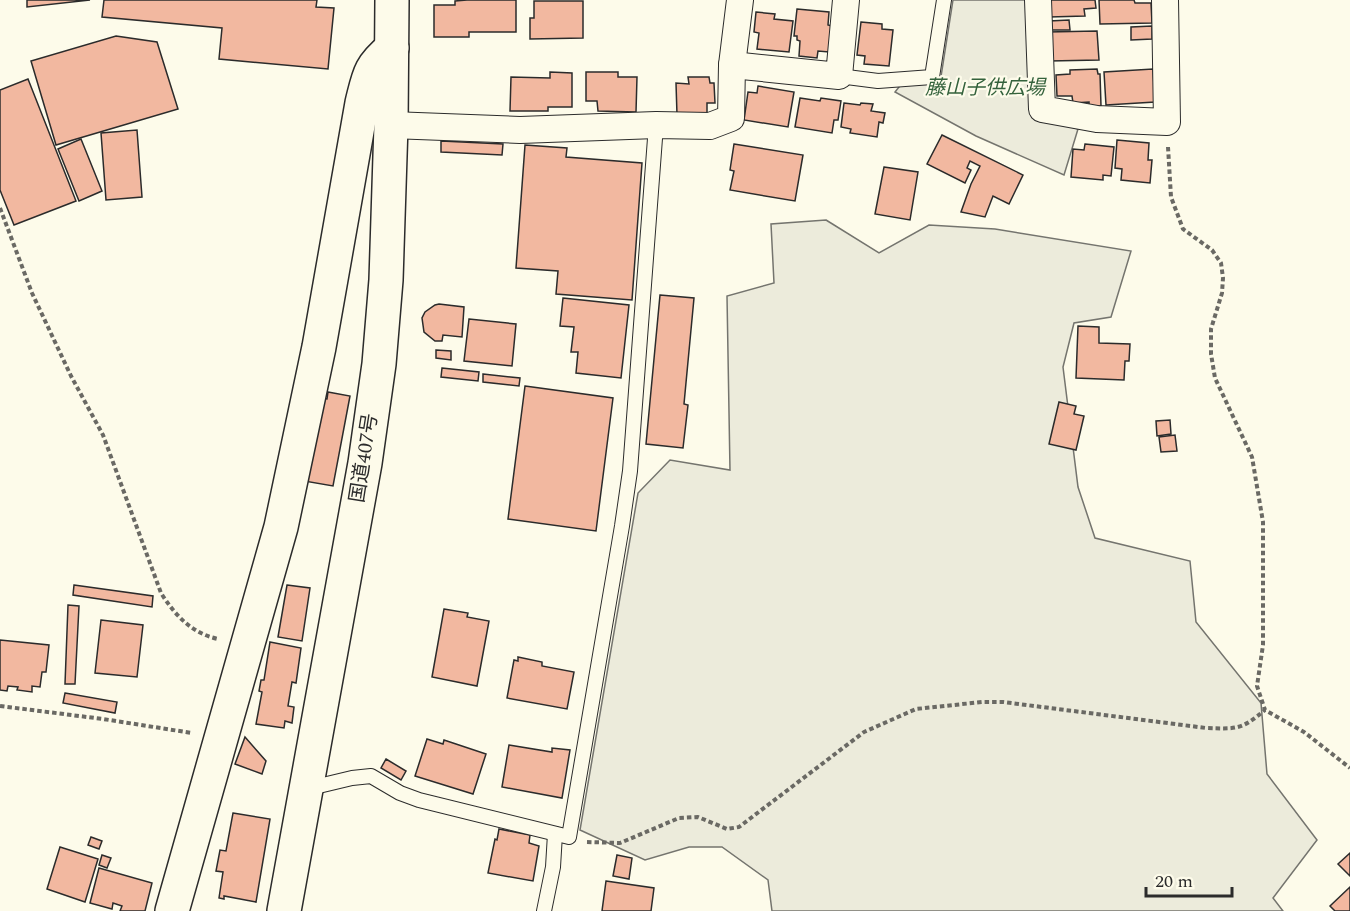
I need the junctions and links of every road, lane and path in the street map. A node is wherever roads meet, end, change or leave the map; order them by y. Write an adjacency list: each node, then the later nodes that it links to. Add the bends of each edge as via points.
1 (392, 0): 7 (main road, 国道407号)
2 (740, 0): 8 (street)
3 (846, 0): 9 (street)
4 (944, 0): 9 (lane, via 932,76 878,81)
5 (1038, 0): 10 (street, via 1042,109 1097,119)
6 (1165, 0): 10 (street)
7 (392, 48): 11 (main road, 国道407号); 14 (main road, via 370,70 362,102 319,347 281,527)
8 (732, 65): 9 (street); 12 (street, via 731,118 710,126)
9 (838, 76)
10 (1167, 122): 16 (path, via 1171,197 1183,229 1212,250 1221,263 1222,293 1211,329 1211,354 1215,378 1252,457 1263,522 1263,645 1257,686)
11 (391, 125): 12 (street, via 520,130); 19 (main road, 国道407号, via 379,364)
12 (656, 125): 21 (lane, via 630,471)
13 (0, 208): 14 (path, via 32,293 102,435 161,593 171,610 188,626 211,638)
14 (248, 646): 17 (main road)
15 (0, 706): 17 (path)
16 (1265, 710): 18 (path, via 1304,732); 21 (path, via 1247,725 1229,729 1004,702 916,709 864,732 739,827 728,829 698,817 679,818 620,843)
17 (222, 737): 22 (main road)
18 (1350, 768)
19 (306, 789): 20 (lane, via 371,776 400,794 419,800); 23 (main road, 国道407号)
20 (555, 834): 21 (lane); 24 (lane)
21 (569, 837)
22 (172, 911)
23 (284, 911)
24 (544, 911)

